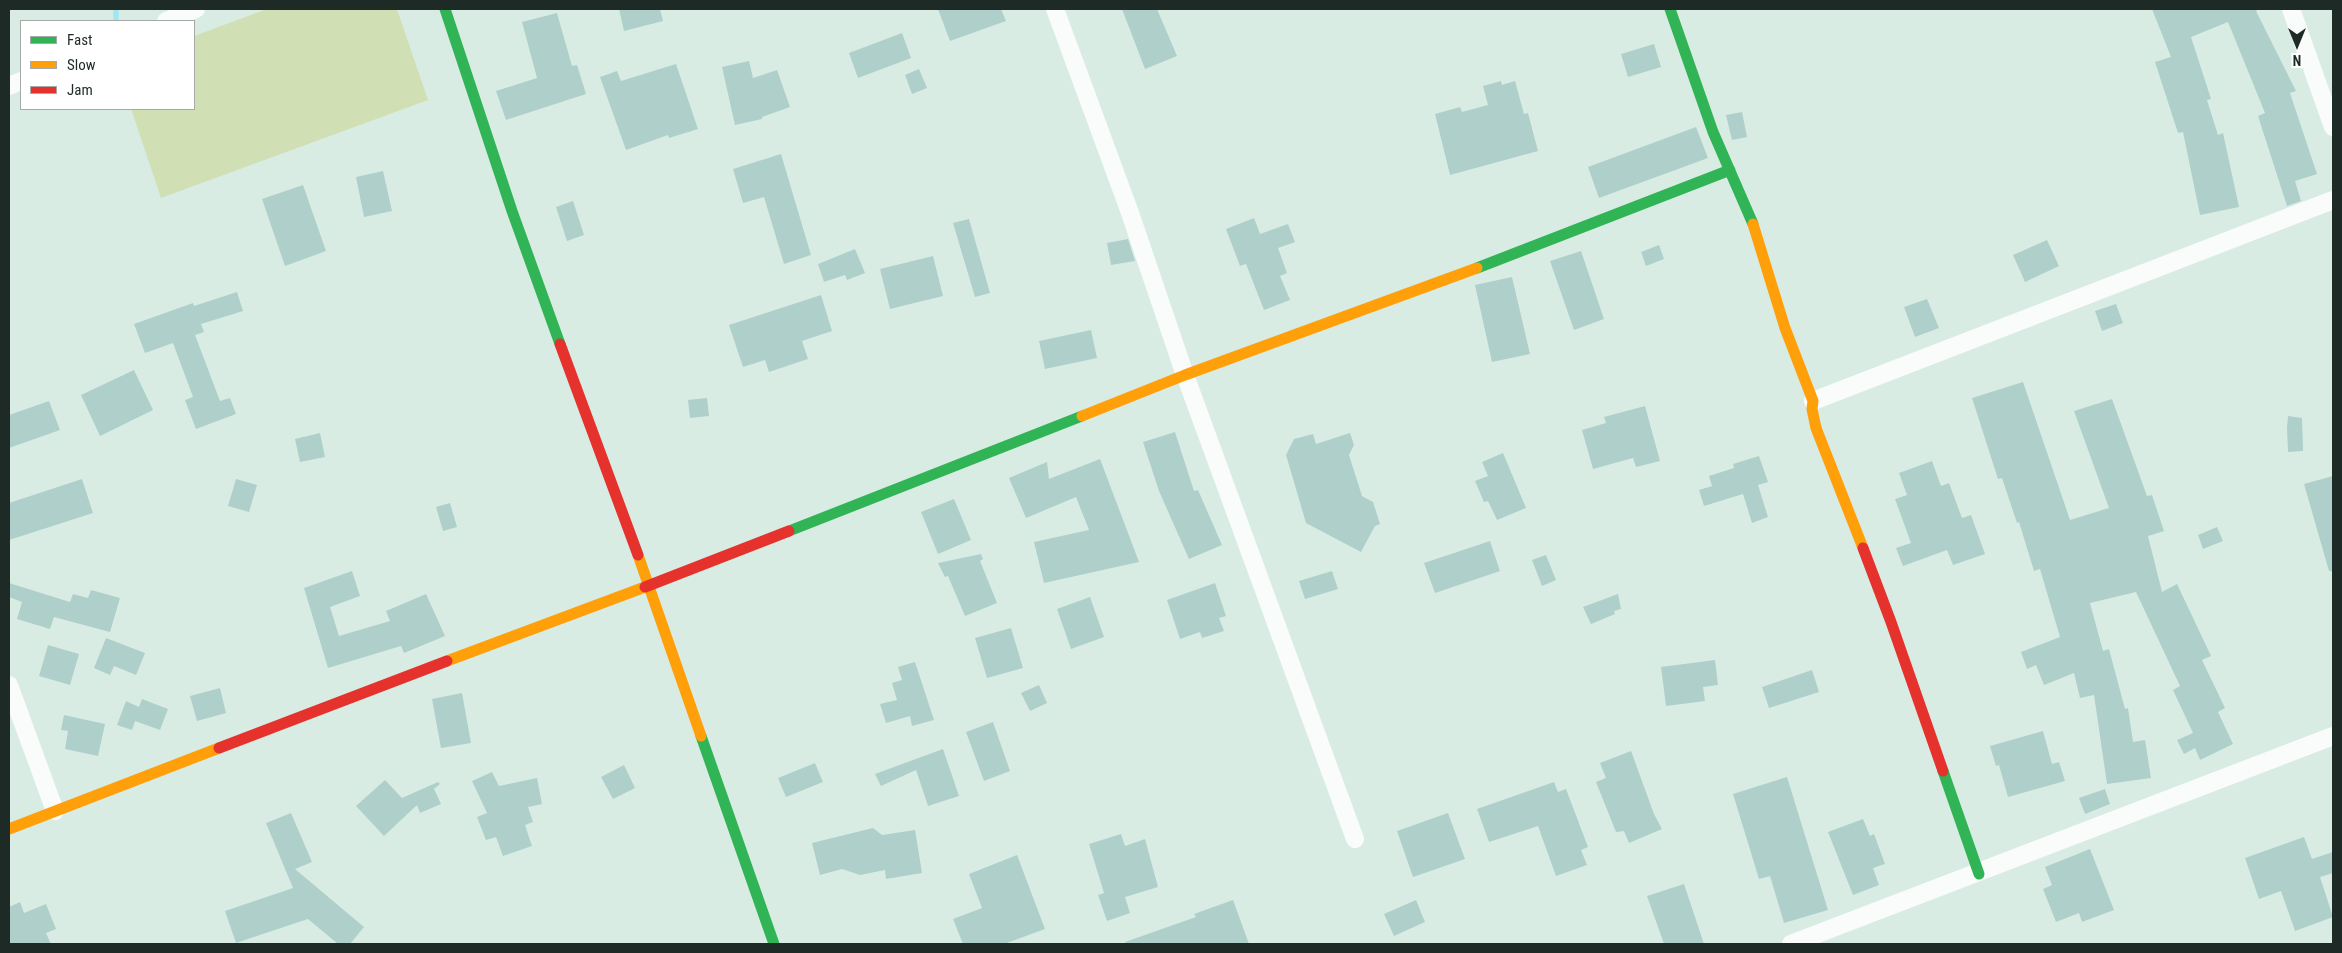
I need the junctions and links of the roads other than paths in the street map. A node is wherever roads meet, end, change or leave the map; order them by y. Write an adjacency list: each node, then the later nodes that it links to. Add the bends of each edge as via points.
1 (196, 9): 6 (street)
2 (445, 9): 12 (street, via 512,211)
3 (1055, 9): 10 (street)
4 (1670, 9): 8 (street)
5 (2291, 9): 7 (street)
6 (168, 20)
7 (2333, 127)
8 (1730, 170): 10 (street, via 1496,261); 11 (street, via 1754,228 1785,328)
9 (2333, 200): 11 (street)
10 (1185, 375): 12 (street); 17 (street)
11 (1814, 402): 18 (street, via 1812,409 1816,428 1891,622)
12 (649, 586): 15 (street); 19 (street)
13 (9, 684): 15 (street)
14 (2333, 736): 18 (street)
15 (55, 811): 16 (street)
16 (9, 829)
17 (1355, 839)
18 (1979, 874): 20 (street)
19 (774, 944)
20 (1791, 944)

